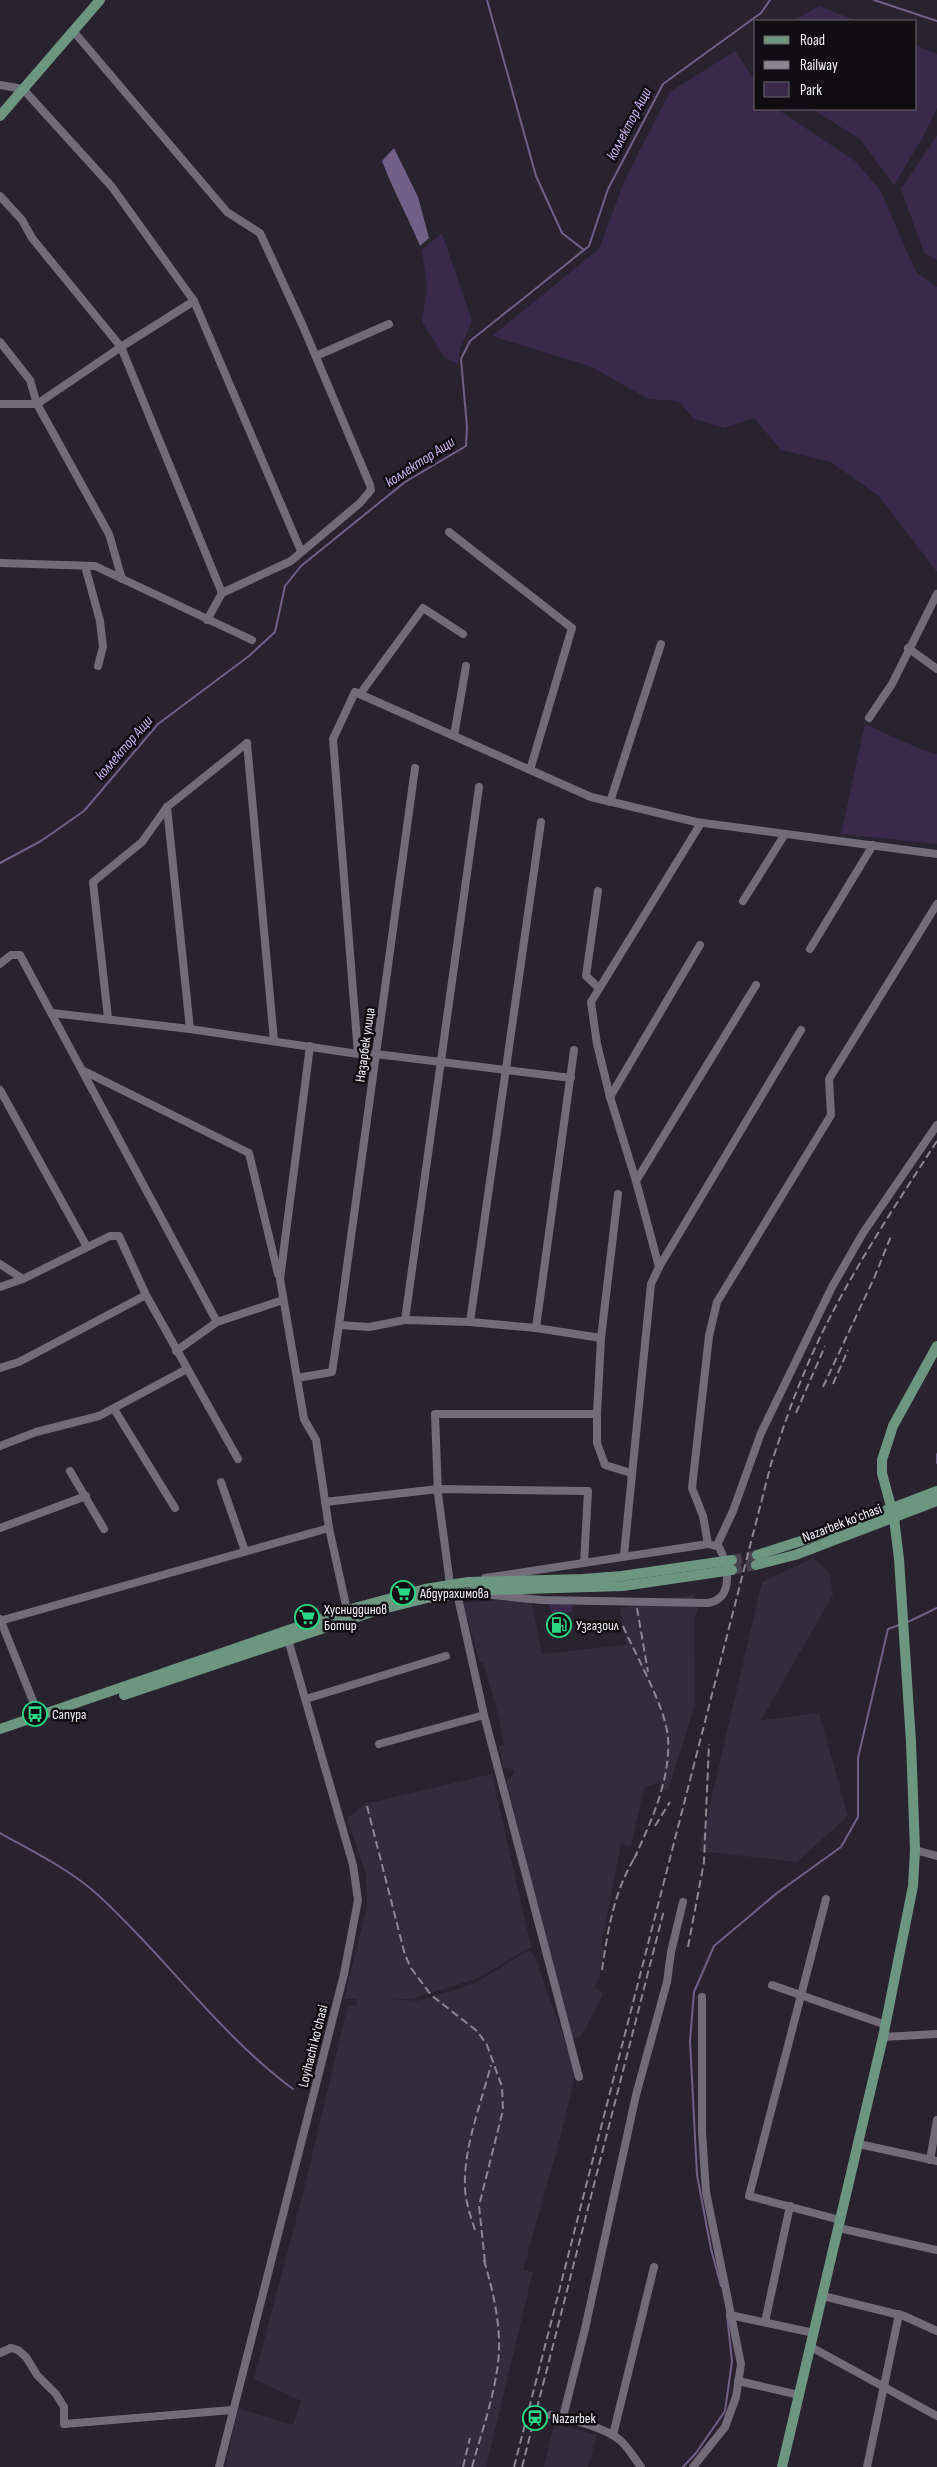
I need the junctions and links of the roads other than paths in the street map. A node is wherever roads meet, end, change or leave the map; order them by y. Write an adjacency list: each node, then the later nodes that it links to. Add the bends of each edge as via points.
1 (100, 0): 2 (main road)
2 (74, 32): 4 (main road); 11 (street, via 227,212 260,233)
3 (0, 85): 4 (street)
4 (23, 88): 5 (main road); 7 (street, via 112,187)
5 (0, 116)
6 (0, 196): 10 (street)
7 (194, 301): 10 (street); 15 (street)
8 (389, 324): 11 (street)
9 (0, 342): 13 (street, via 30,380)
10 (121, 346): 13 (street); 19 (street)
11 (316, 356): 15 (street, via 371,490)
12 (0, 404): 13 (street)
13 (37, 404): 18 (street, via 109,534)
14 (449, 532): 33 (street, via 572,628)
15 (301, 552): 19 (street, via 291,561)
16 (0, 563): 17 (street)
17 (85, 566): 18 (street, via 95,566); 26 (street, via 100,621 103,647)
18 (122, 579): 21 (street)
19 (222, 593): 21 (street)
20 (937, 594): 25 (street)
21 (207, 620): 23 (street)
22 (463, 634): 29 (street, via 423,608)
23 (252, 640)
24 (661, 644): 35 (street)
25 (908, 648): 28 (street); 30 (street, via 892,684)
26 (98, 666)
27 (466, 666): 31 (street)
28 (937, 669)
29 (360, 694): 31 (street); 57 (street, via 355,692 333,739)
30 (869, 718)
31 (454, 736): 33 (street)
32 (415, 768): 58 (street, Назарбек улица)
33 (530, 770): 35 (street)
34 (479, 786): 59 (street)
35 (610, 802): 38 (street)
36 (167, 807): 51 (street, via 142,842 93,882); 52 (street); 54 (street, via 247,743)
37 (540, 822): 60 (street)
38 (701, 823): 39 (street); 49 (street)
39 (785, 834): 40 (street); 43 (street)
40 (873, 845): 41 (street); 46 (street)
41 (937, 854)
42 (598, 891): 49 (street, via 586,976)
43 (743, 900)
44 (937, 904): 104 (street, via 829,1079 831,1115 717,1302 709,1336 692,1488 703,1516)
45 (700, 946): 64 (street)
46 (810, 949)
47 (0, 964): 50 (street, via 11,955 20,955)
48 (756, 985): 66 (street)
49 (599, 988): 64 (street, via 592,1002 597,1044)
50 (52, 1013): 51 (street); 61 (street)
51 (108, 1018): 52 (street)
52 (190, 1029): 54 (street)
53 (801, 1030): 70 (street)
54 (274, 1041): 55 (street)
55 (310, 1046): 57 (street); 72 (street)
56 (574, 1050): 62 (street)
57 (358, 1054): 58 (street)
58 (376, 1054): 59 (street); 79 (street, Назарбек улица)
59 (441, 1062): 60 (street); 76 (street)
60 (506, 1070): 62 (street); 78 (street)
61 (84, 1071): 72 (street, via 249,1153); 77 (street)
62 (571, 1078): 80 (street)
63 (0, 1090): 68 (street)
64 (610, 1097): 66 (street)
65 (937, 1125): 105 (street, via 863,1233 832,1287 761,1433)
66 (636, 1181): 70 (street)
67 (618, 1194): 81 (street)
68 (87, 1247): 71 (street); 74 (street, via 110,1236 119,1236)
69 (0, 1264): 71 (street)
70 (659, 1267): 92 (street, via 652,1284)
71 (23, 1279): 73 (street)
72 (280, 1279): 75 (street)
73 (0, 1287)
74 (146, 1296): 83 (street); 84 (street, via 19,1362)
75 (284, 1300): 77 (street); 86 (street)
76 (405, 1320): 78 (street); 79 (street, via 369,1327)
77 (217, 1322): 83 (street)
78 (470, 1322): 80 (street)
79 (340, 1325): 86 (street, Назарбек улица, via 332,1372)
80 (536, 1328): 81 (street)
81 (601, 1338): 88 (street)
82 (937, 1346): 100 (main road, via 886,1444 882,1473)
83 (176, 1351): 85 (street)
84 (0, 1368)
85 (187, 1369): 87 (street); 90 (street)
86 (297, 1378): 98 (street, via 304,1419 316,1440)
87 (114, 1409): 89 (street); 99 (street)
88 (597, 1414): 92 (street, via 597,1443 604,1465); 94 (street, via 435,1414)
89 (0, 1446)
90 (238, 1458)
91 (70, 1471): 96 (street)
92 (631, 1473): 107 (street)
93 (221, 1482): 106 (street)
94 (438, 1490): 98 (street); 109 (street, via 588,1491); 111 (street)
95 (937, 1491): 100 (main road, Nazarbek ko'chasi)
96 (86, 1496): 101 (street); 103 (street)
97 (937, 1501): 100 (main road, Nazarbek ko'chasi)
98 (326, 1502): 102 (street)
99 (175, 1508)
100 (892, 1514): 108 (main road, Nazarbek ko'chasi, via 796,1555); 124 (main road, via 904,1634)
101 (0, 1528)
102 (329, 1528): 106 (street); 114 (street)
103 (104, 1529)
104 (708, 1544): 105 (street); 107 (street)
105 (717, 1546): 110 (street)
106 (245, 1551): 115 (street)
107 (624, 1555): 109 (street)
108 (756, 1560)
109 (584, 1563): 112 (street)
110 (728, 1566): 112 (main road); 112 (street, via 724,1593 708,1603 541,1600)
111 (450, 1584): 112 (main road); 114 (main road)
112 (469, 1587): 113 (main road)
113 (457, 1593): 116 (main road, via 398,1605); 119 (street)
114 (347, 1610): 116 (main road)
115 (0, 1621): 120 (street)
116 (287, 1636): 118 (street, Loyihachi ko'chasi); 120 (main road); 122 (main road)
117 (446, 1656): 118 (street)
118 (306, 1700): 153 (street, Loyihachi ko'chasi, via 353,1865 358,1900 344,1974)
119 (484, 1714): 123 (street); 134 (street)
120 (39, 1716): 121 (main road)
121 (0, 1729)
122 (0, 1736)
123 (379, 1744)
124 (915, 1850): 125 (street); 131 (main road, via 913,1886)
125 (937, 1856)
126 (826, 1899): 129 (street)
127 (683, 1902): 156 (street)
128 (772, 1985): 129 (street)
129 (800, 1995): 131 (street); 138 (street, via 749,2196)
130 (702, 1997): 144 (street, via 702,2132 706,2192)
131 (886, 2024): 133 (main road)
132 (937, 2034): 133 (street)
133 (883, 2037): 136 (main road)
134 (579, 2077)
135 (937, 2120): 137 (street)
136 (858, 2144): 137 (street); 139 (main road)
137 (933, 2160)
138 (790, 2206): 139 (street); 145 (street)
139 (840, 2224): 140 (street); 142 (main road)
140 (937, 2250)
141 (654, 2267): 157 (street)
142 (823, 2296): 143 (street); 147 (main road)
143 (899, 2314): 146 (street); 151 (street)
144 (730, 2315): 145 (street); 150 (street, via 741,2364)
145 (765, 2322): 147 (street)
146 (937, 2331)
147 (814, 2333): 148 (main road)
148 (811, 2347): 151 (street); 152 (main road)
149 (0, 2353): 153 (street, via 12,2348 26,2357 64,2407 64,2424)
150 (738, 2381): 152 (street); 160 (street, via 725,2427)
151 (884, 2387): 155 (street); 162 (street)
152 (799, 2395): 161 (main road)
153 (232, 2410): 158 (street, Loyihachi ko'chasi)
154 (551, 2415): 156 (street)
155 (937, 2416)
156 (563, 2417): 157 (street)
157 (612, 2435): 159 (street, via 621,2441)
158 (219, 2467)
159 (641, 2467)
160 (693, 2467)
161 (782, 2467)
162 (867, 2467)

